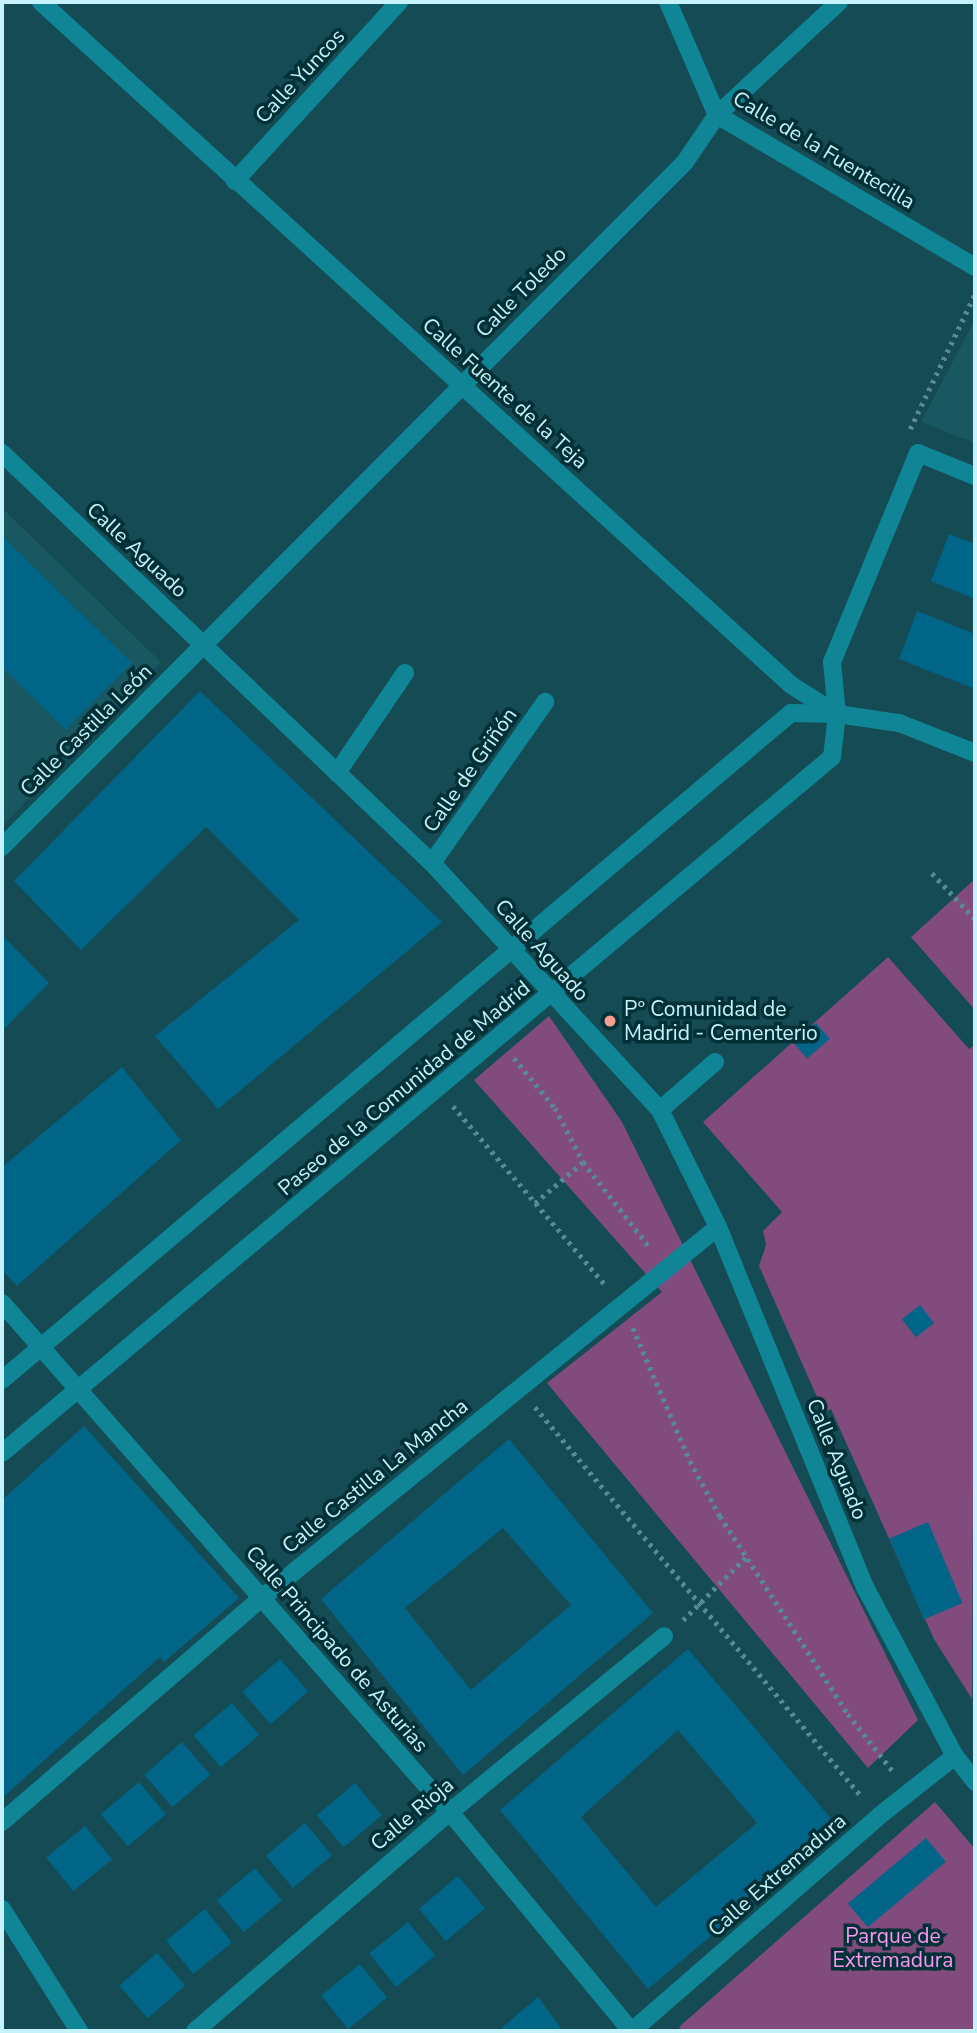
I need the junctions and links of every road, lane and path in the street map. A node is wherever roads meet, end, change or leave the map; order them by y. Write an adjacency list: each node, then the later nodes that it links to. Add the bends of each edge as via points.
1 (41, 2): 6 (street, Calle Fuente de la Teja)
2 (399, 2): 6 (street, Calle Yuncos)
3 (839, 2): 5 (street, Calle Toledo)
4 (675, 5): 5 (street, Calle de la Fuentecilla)
5 (717, 115): 7 (street, Calle de la Fuentecilla); 9 (street, Calle Toledo, via 685,162)
6 (235, 181): 9 (street, Calle Fuente de la Teja)
7 (975, 267)
8 (975, 293): 11 (path, via 909,426)
9 (462, 383): 13 (street, Calle Toledo); 16 (street, Calle Fuente de la Teja, via 791,685)
10 (2, 453): 13 (street, Calle Aguado)
11 (918, 453): 12 (street); 16 (street, Paseo de la Comunidad de Madrid, via 832,662)
12 (975, 476)
13 (202, 644): 18 (street, Calle Aguado); 19 (street, Calle Castilla León)
14 (405, 673): 18 (street)
15 (545, 702): 20 (street, Calle de Griñón)
16 (837, 714): 17 (street, Calle Fuente de la Teja, via 899,723); 23 (street, Paseo de la Comunidad de Madrid, via 791,713); 24 (street, Paseo de la Comunidad de Madrid, via 832,757)
17 (975, 753)
18 (337, 773): 20 (street, Calle Aguado)
19 (2, 847)
20 (432, 863): 23 (street, Calle Aguado)
21 (932, 873): 22 (path)
22 (975, 919)
23 (512, 950): 24 (street, Calle Aguado); 35 (street, Paseo de la Comunidad de Madrid)
24 (551, 995): 25 (street, Paseo de la Comunidad de Madrid); 28 (street, Calle Aguado)
25 (497, 1040): 27 (street, Paseo de la Comunidad de Madrid); 29 (path, via 555,1108)
26 (715, 1062): 28 (street)
27 (438, 1089): 30 (path); 38 (street, Paseo de la Comunidad de Madrid)
28 (660, 1110): 31 (street, Calle Aguado)
29 (583, 1162): 30 (path); 32 (path)
30 (535, 1203): 34 (path)
31 (718, 1227): 32 (street, Calle Castilla La Mancha); 44 (street, Calle Aguado, via 865,1587)
32 (667, 1268): 34 (street, Calle Castilla La Mancha)
33 (2, 1303): 35 (street, Calle Principado de Asturias)
34 (622, 1305): 37 (street, Calle Castilla La Mancha); 40 (path, via 690,1461)
35 (41, 1346): 36 (street, Paseo de la Comunidad de Madrid); 38 (street, Calle Principado de Asturias)
36 (2, 1380)
37 (519, 1388): 41 (street, Calle Castilla La Mancha); 42 (path)
38 (76, 1390): 39 (street, Paseo de la Comunidad de Madrid); 41 (street, Calle Principado de Asturias)
39 (2, 1453)
40 (747, 1556): 42 (path); 46 (path, via 848,1714)
41 (263, 1597): 47 (street, Calle Principado de Asturias); 49 (street, Calle Castilla La Mancha)
42 (699, 1606): 48 (path)
43 (664, 1636): 47 (street, Calle Rioja)
44 (956, 1756): 45 (street, Calle Aguado); 46 (street, Calle Extremadura)
45 (975, 1782)
46 (909, 1791): 48 (street, Calle Extremadura)
47 (450, 1812): 52 (street, Calle Rioja); 53 (street, Calle Principado de Asturias)
48 (879, 1816): 53 (street, Calle Extremadura)
49 (2, 1822)
50 (2, 1909): 51 (street)
51 (79, 2031)
52 (195, 2031)
53 (631, 2031)

